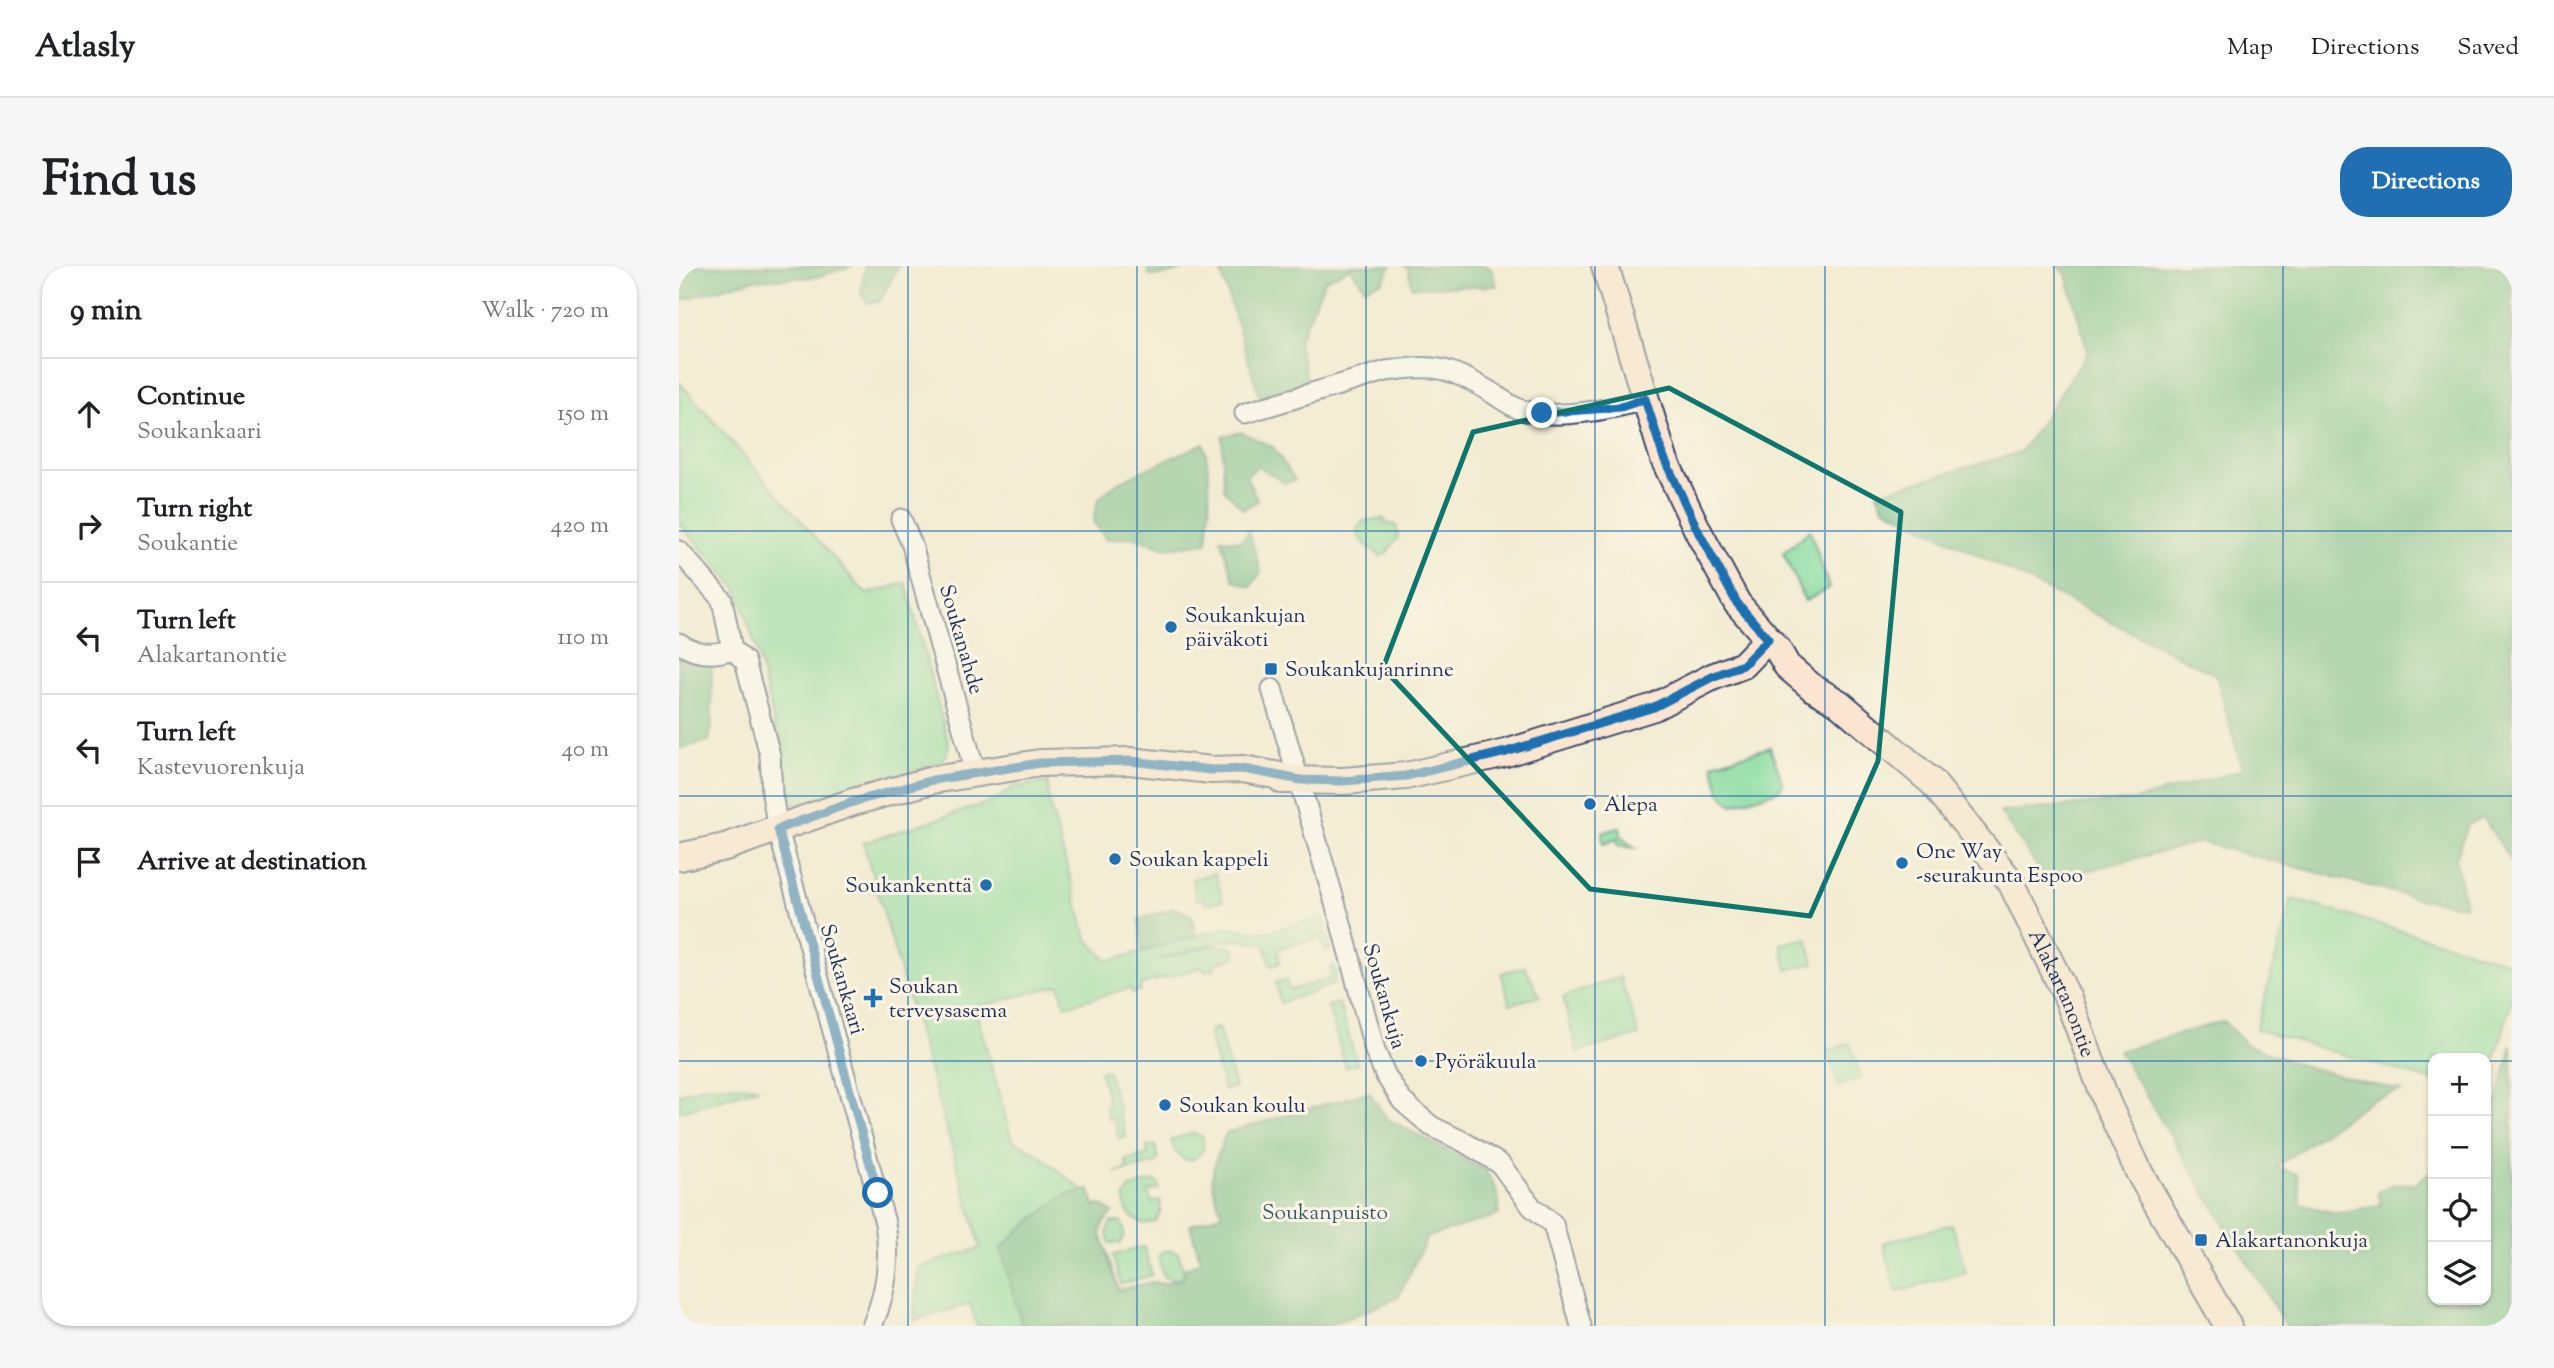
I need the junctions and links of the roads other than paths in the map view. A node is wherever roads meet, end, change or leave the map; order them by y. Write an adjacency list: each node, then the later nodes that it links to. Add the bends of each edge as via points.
1 (1605, 266): 2 (street, Alakartanontie)
2 (1645, 399): 3 (street, via 1621,407 1542,413 1520,410 1467,377 1436,366 1386,371); 7 (street, Alakartanontie, via 1664,458 1699,533 1737,603)
3 (1245, 413)
4 (901, 519): 10 (street, Soukanahde)
5 (679, 551): 8 (street, Soukankaari, via 722,600)
6 (679, 643): 8 (street, via 691,651 717,655)
7 (1773, 644): 11 (street, via 1743,665 1654,707 1460,765 1388,778); 16 (street, Alakartanontie, via 1797,657 1823,680 1839,703 1933,783 2011,882 2068,999 2107,1103 2140,1174)
8 (732, 649): 12 (street, Soukankaari, via 745,661 770,755)
9 (1272, 689): 11 (street, Soukankuja)
10 (975, 772): 11 (street, via 1040,763 1130,761 1243,769); 12 (street, via 853,802)
11 (1301, 780): 15 (street, Soukankuja, via 1375,1051 1386,1076 1402,1101 1431,1125 1500,1164 1532,1207 1553,1224)
12 (778, 829): 13 (street); 14 (street, Soukankaari, via 889,1243 883,1290)
13 (679, 857)
14 (872, 1326)
15 (1581, 1326)
16 (2228, 1326)

